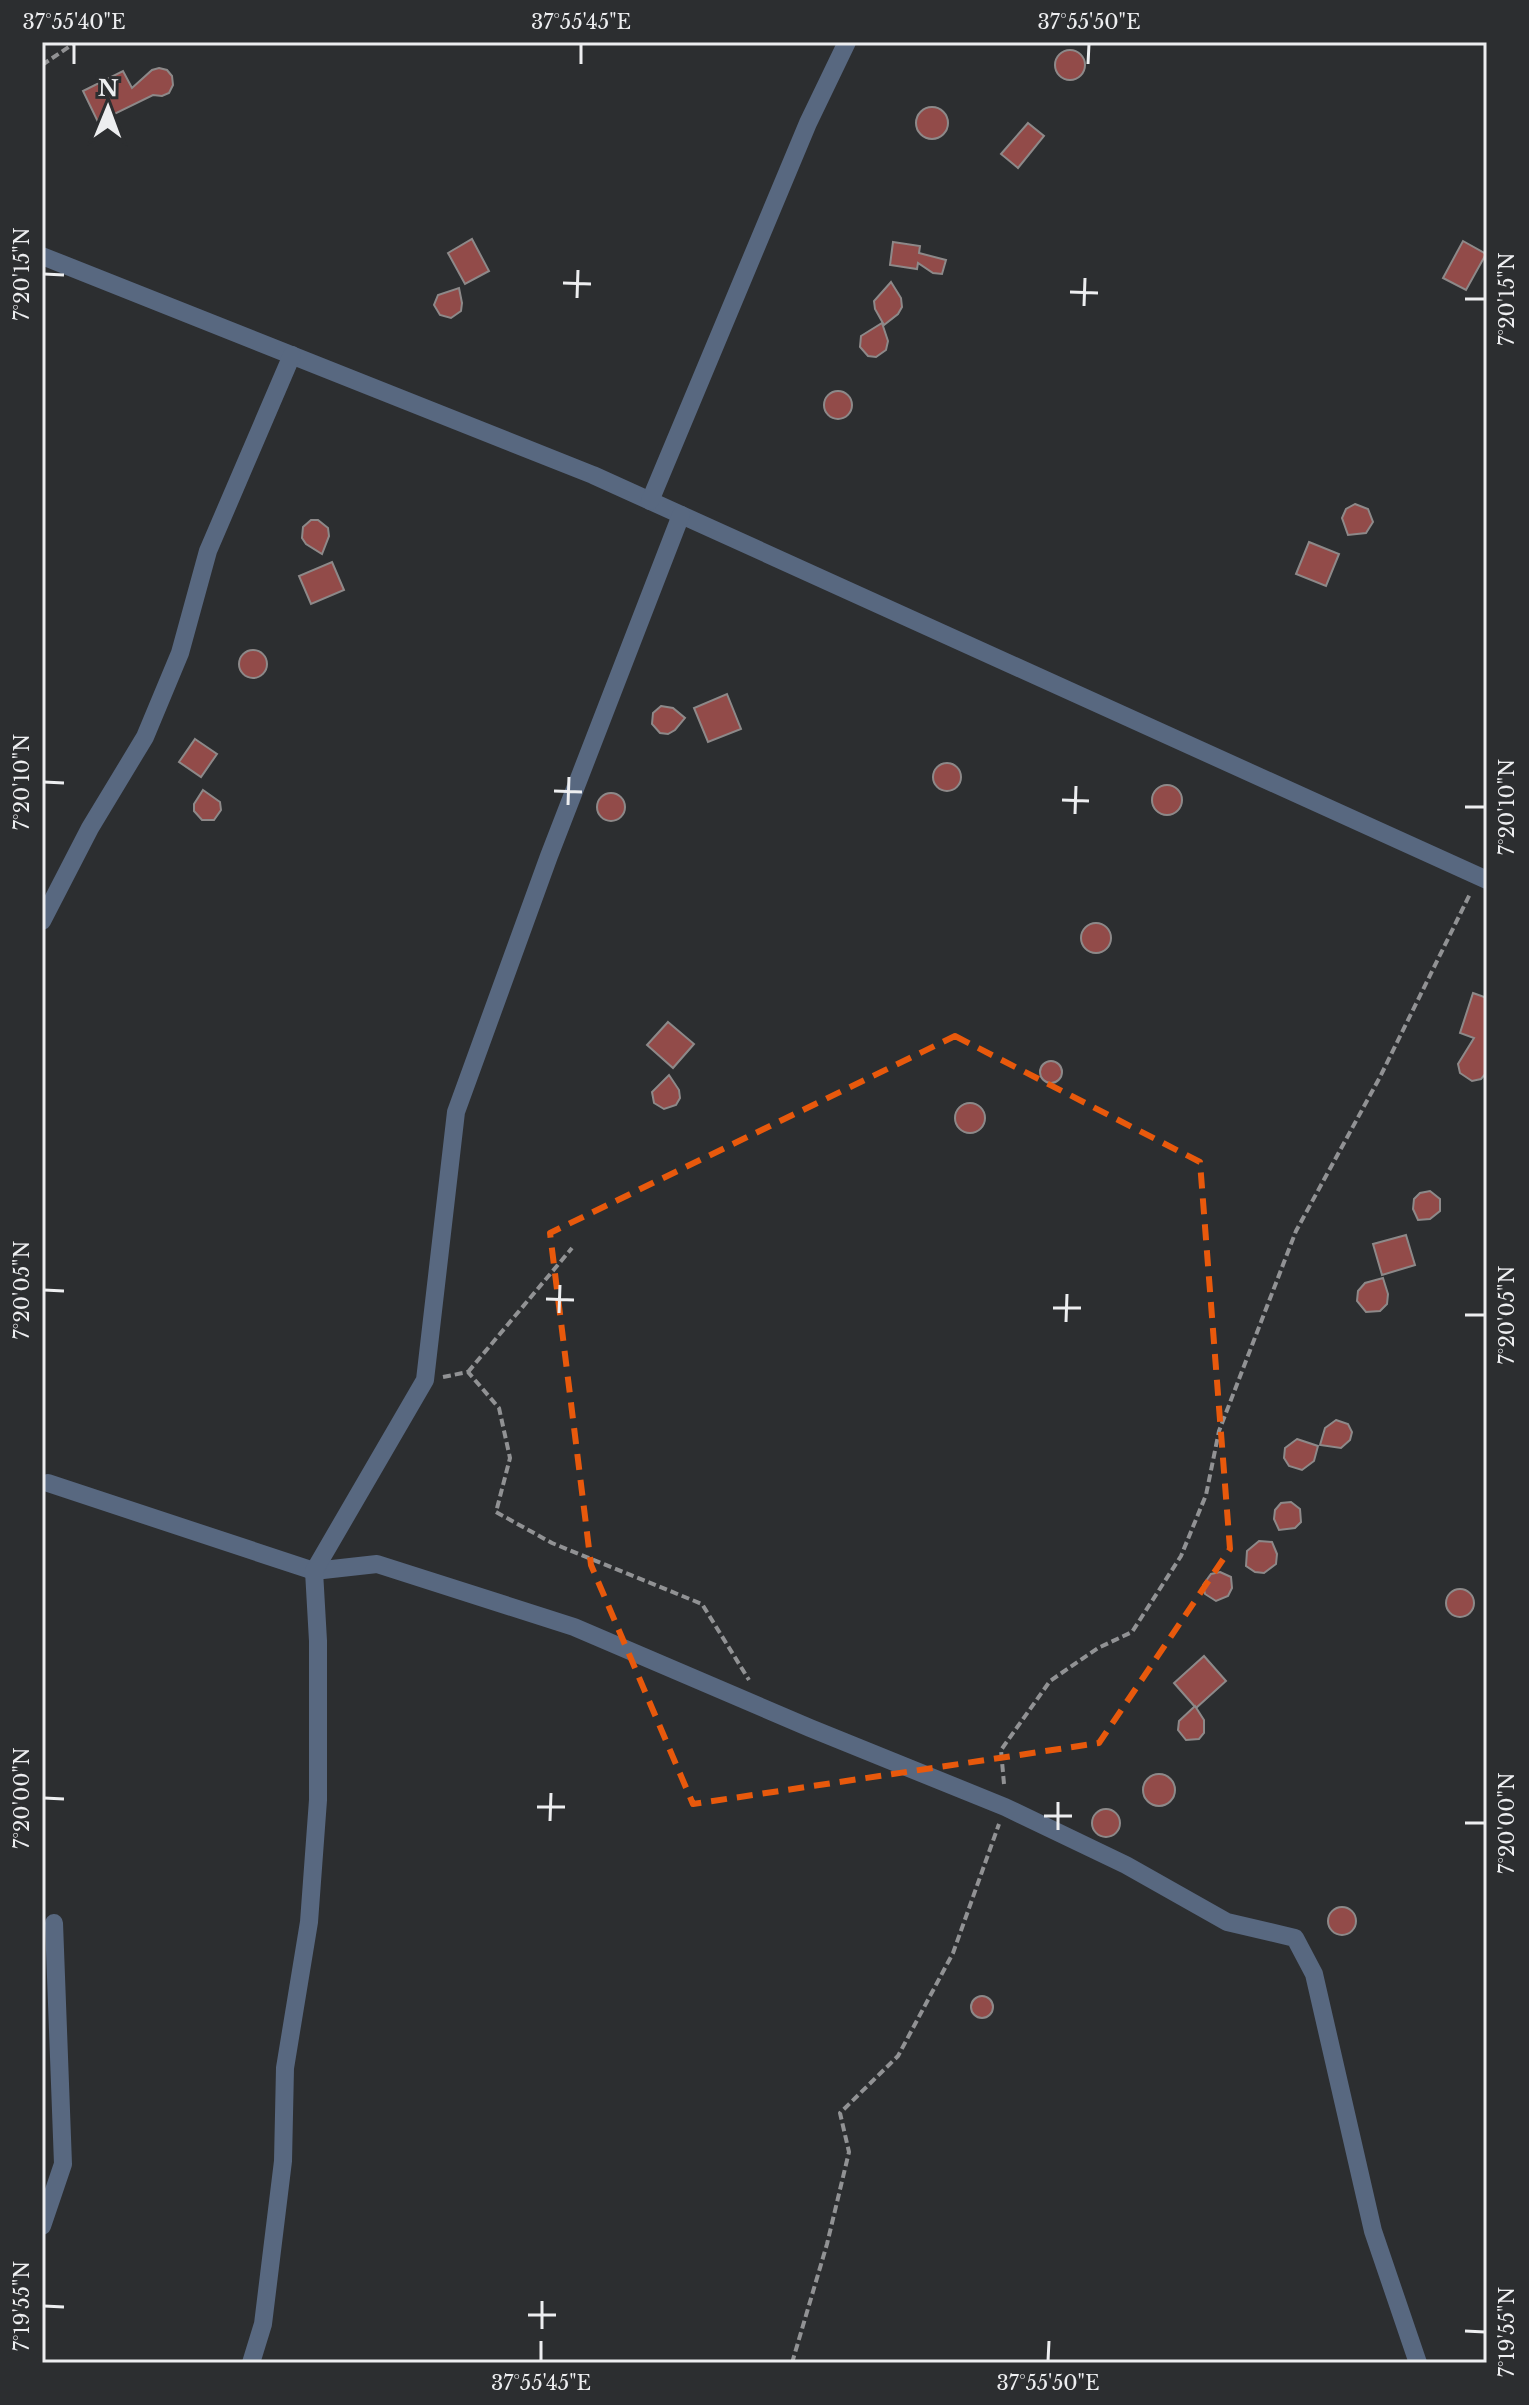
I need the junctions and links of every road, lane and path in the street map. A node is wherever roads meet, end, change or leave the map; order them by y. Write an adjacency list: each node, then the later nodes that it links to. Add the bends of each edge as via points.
1 (76, 42): 3 (path)
2 (847, 42): 6 (street)
3 (42, 65)
4 (42, 256): 5 (street)
5 (292, 355): 6 (street); 9 (street, via 208,551 180,653 145,737)
6 (650, 501): 7 (street)
7 (681, 515): 8 (street); 12 (street, via 456,1112)
8 (1483, 878): 16 (path, via 1296,1231 1219,1431 1206,1495 1181,1556 1132,1632 1050,1681 1001,1750)
9 (42, 921)
10 (572, 1248): 11 (path)
11 (468, 1372): 12 (path); 15 (path, via 499,1408 510,1458 496,1512 552,1543 702,1604)
12 (425, 1380): 14 (street)
13 (48, 1483): 14 (street)
14 (314, 1571): 15 (street, via 377,1564 574,1627); 19 (street, via 318,1800 309,1922 285,2068 283,2161 263,2324)
15 (768, 1710): 16 (street)
16 (1005, 1807): 20 (path, via 953,1953 898,2056 840,2113 849,2152); 21 (street, via 1126,1865 1227,1922 1295,1938 1314,1974 1373,2231)
17 (54, 1923): 18 (street, via 63,2164)
18 (42, 2226)
19 (251, 2363)
20 (792, 2363)
21 (1418, 2363)

